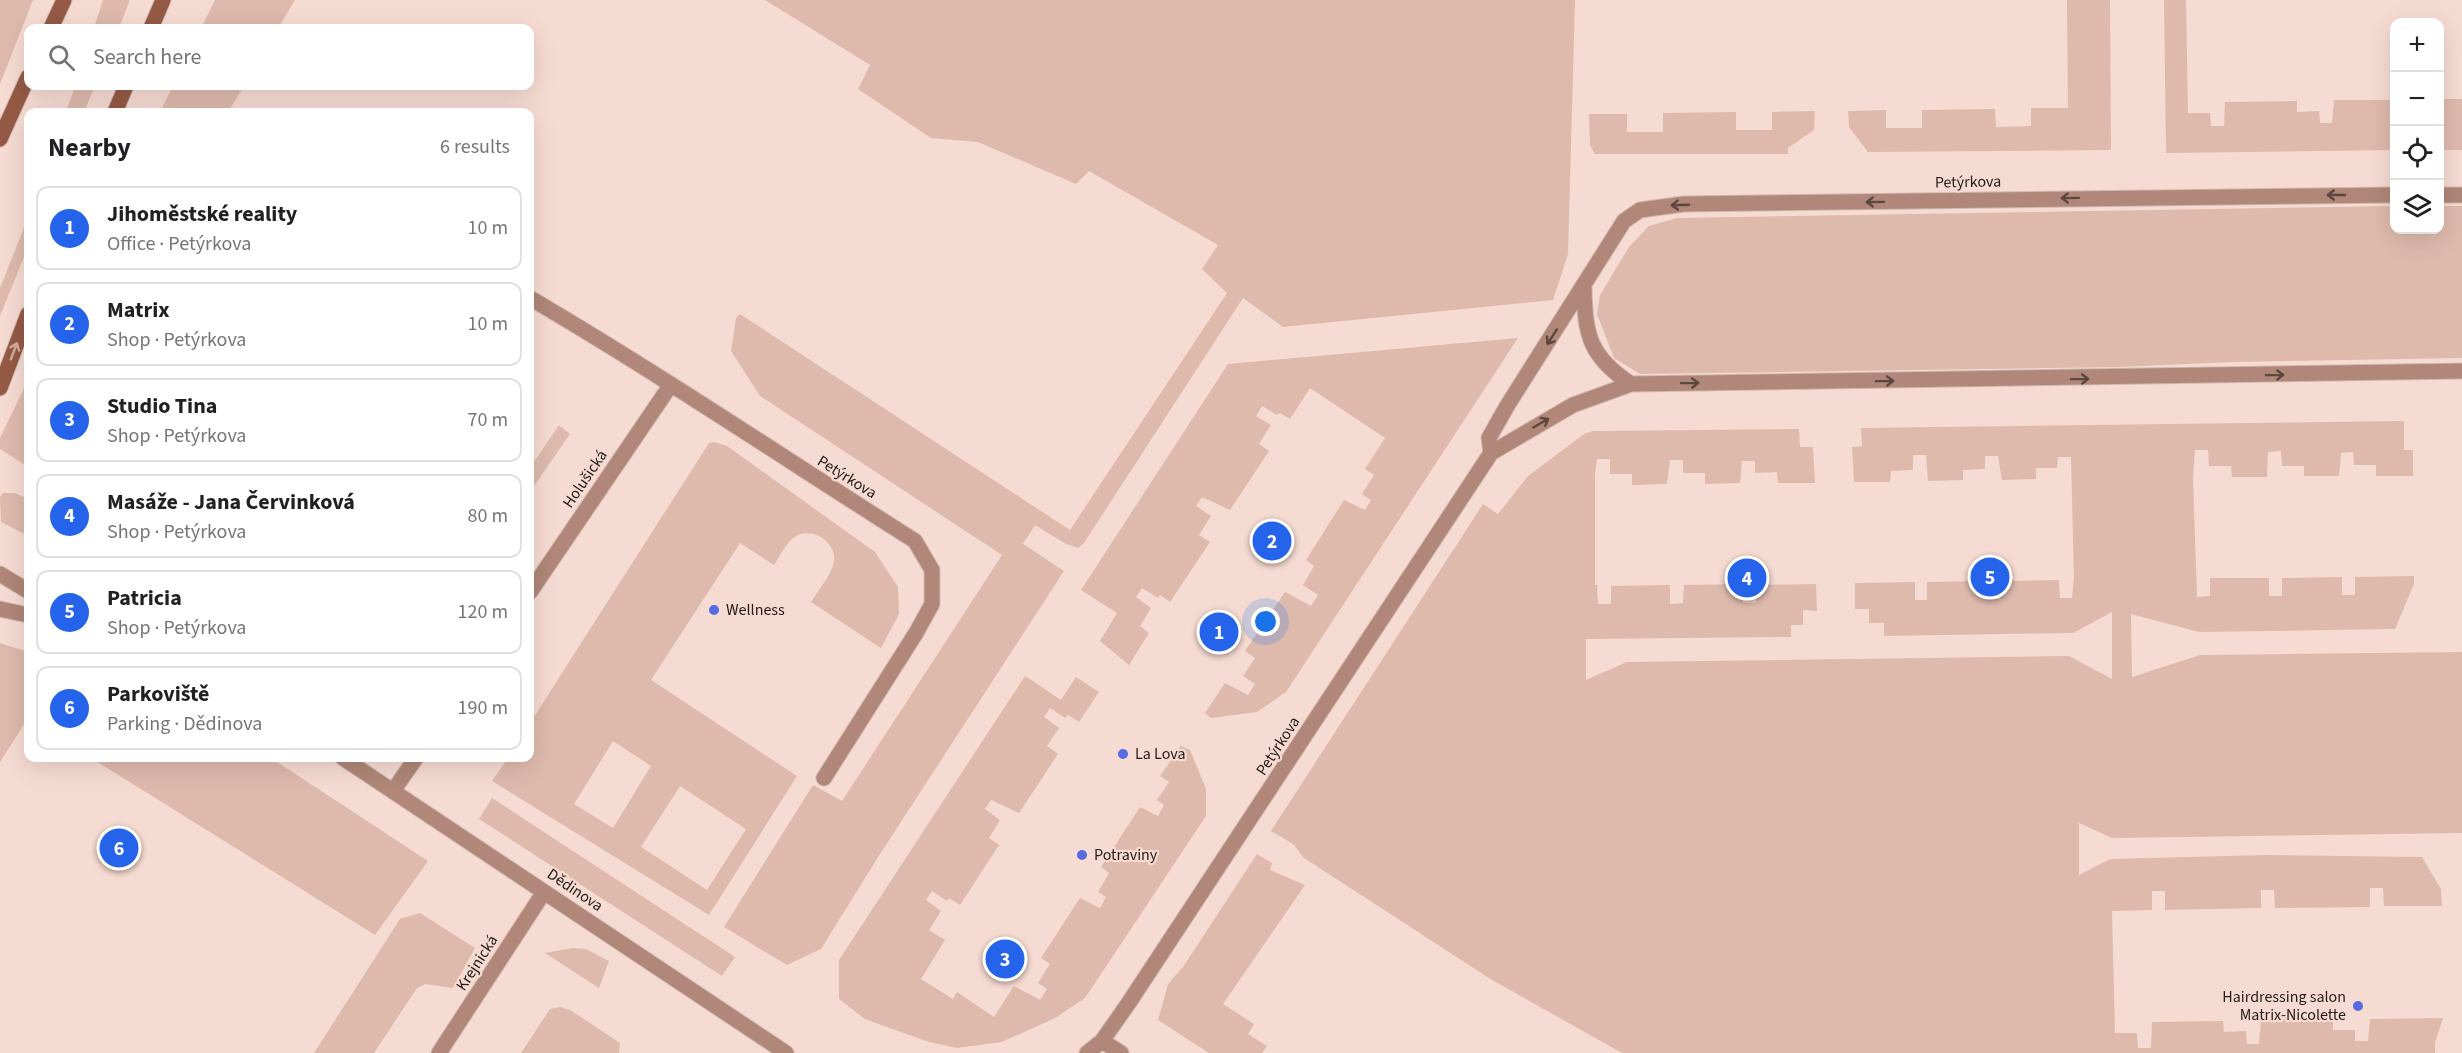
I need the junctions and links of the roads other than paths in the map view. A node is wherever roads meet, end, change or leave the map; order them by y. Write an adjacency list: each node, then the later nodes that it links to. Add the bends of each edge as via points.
1 (64, 0): 3 (main road)
2 (163, 0): 4 (main road)
3 (53, 24)
4 (153, 24)
5 (24, 86): 8 (main road)
6 (124, 90): 7 (main road)
7 (117, 108)
8 (0, 139)
9 (2390, 195): 12 (street, Petýrkova, one-way to 12, via 1657,206 1640,210 1624,221)
10 (2444, 195): 11 (street)
11 (2462, 195)
12 (1584, 288): 16 (street, via 1584,325 1592,347 1609,369); 19 (street, Petýrkova, one-way to 19, via 1502,414 1489,438)
13 (534, 300): 17 (street, Petýrkova)
14 (24, 325): 18 (main road, one-way to 14)
15 (2462, 371): 16 (street, Petýrkova, one-way to 15)
16 (1631, 384): 19 (street, Petýrkova, one-way to 16, via 1573,405)
17 (670, 386): 21 (street, Holušická); 27 (street, Petýrkova, via 915,541 932,570 932,604)
18 (0, 388)
19 (1491, 453): 30 (street, Petýrkova, via 1248,826)
20 (0, 574): 22 (street)
21 (534, 586)
22 (24, 589)
23 (0, 609): 24 (street)
24 (24, 614)
25 (350, 762): 28 (street, Dědinova)
26 (413, 762): 28 (street)
27 (824, 777)
28 (393, 791): 29 (street, Dědinova)
29 (544, 892): 31 (street, Krejnická); 32 (street, Dědinova)
30 (1102, 1041): 33 (street, Petýrkova); 34 (street)
31 (438, 1053)
32 (786, 1053)
33 (1087, 1053)
34 (1121, 1053)

